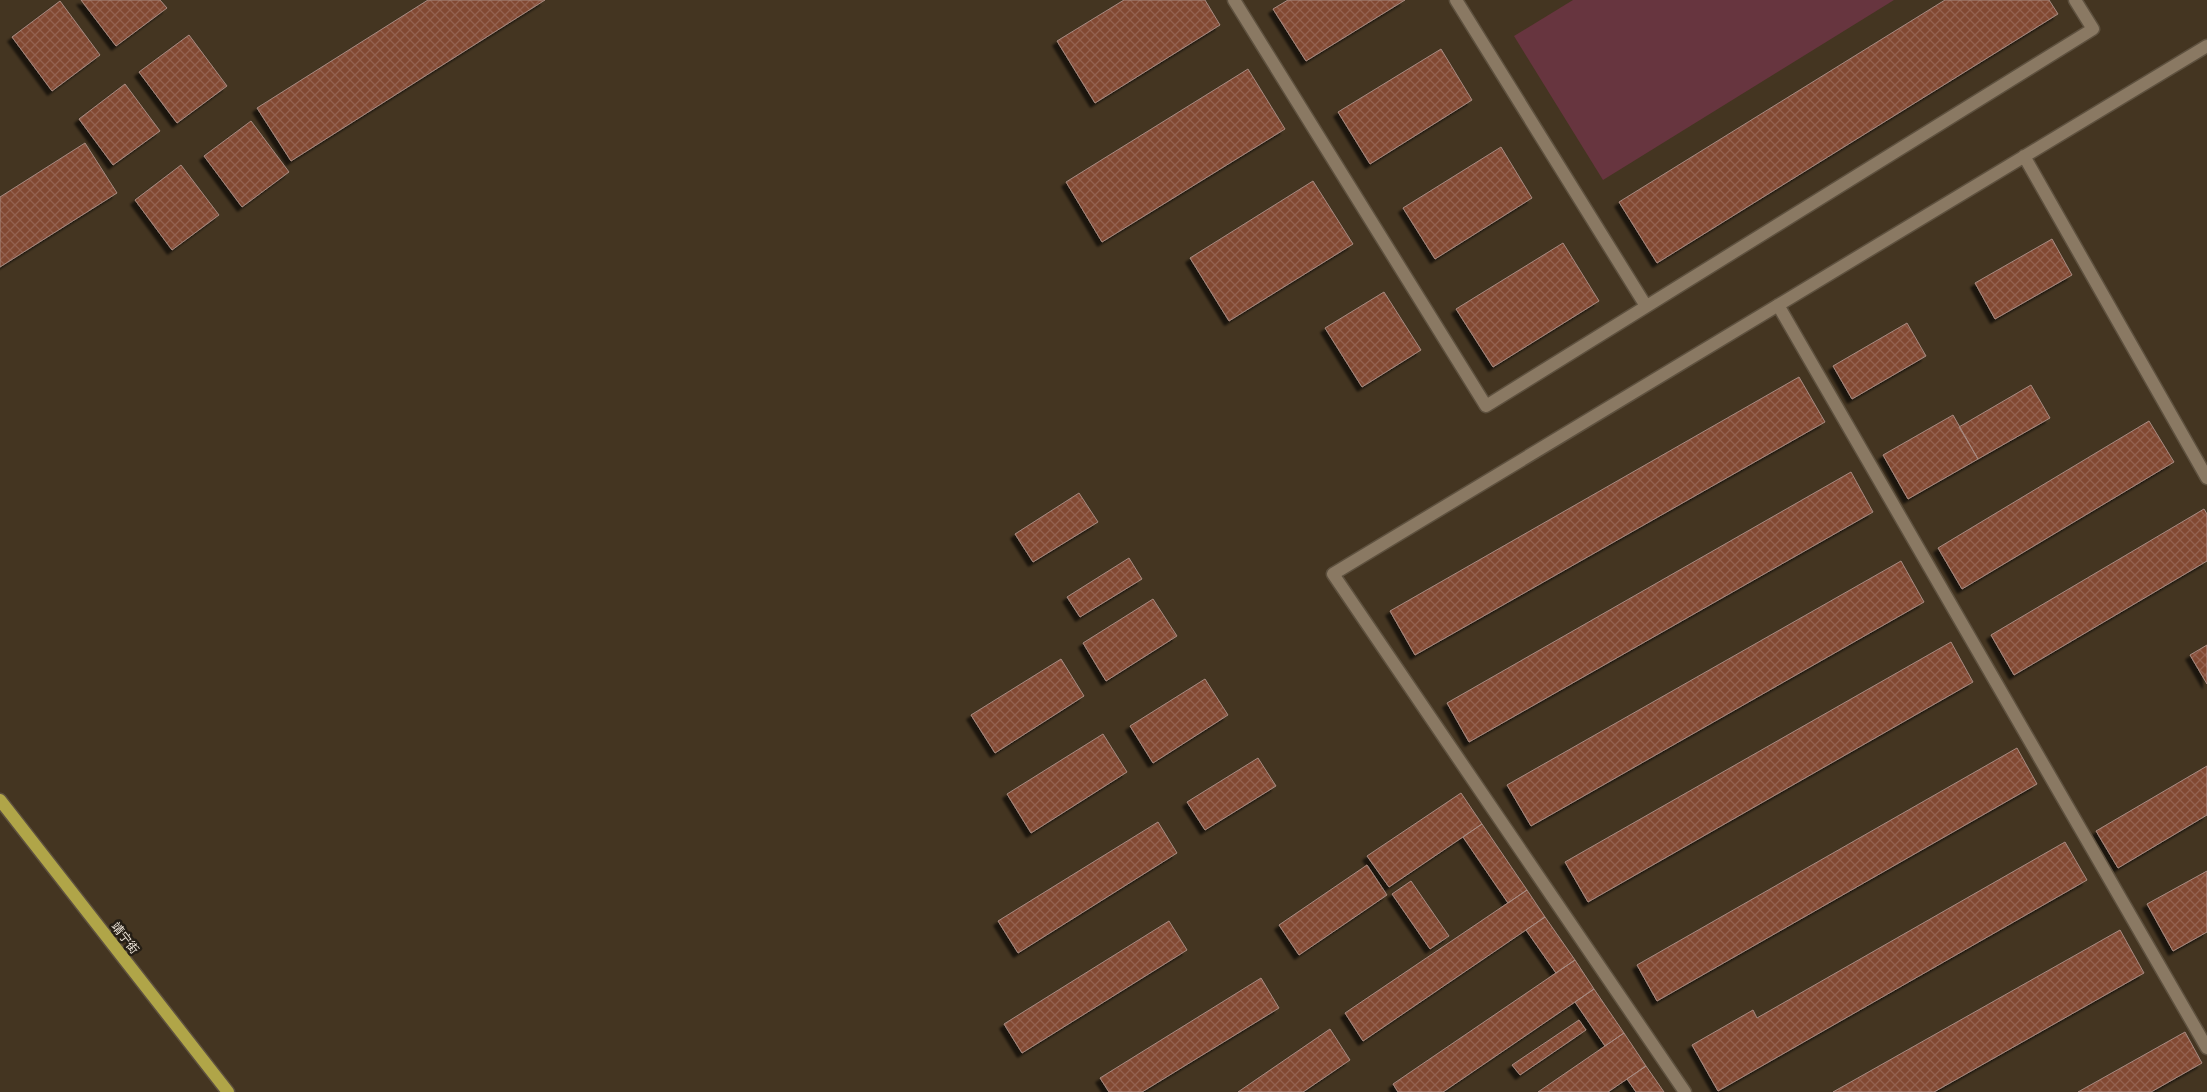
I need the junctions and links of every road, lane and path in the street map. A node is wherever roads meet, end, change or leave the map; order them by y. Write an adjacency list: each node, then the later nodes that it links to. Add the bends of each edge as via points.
1 (1234, 0): 7 (street, via 1486,406)
2 (1456, 0): 7 (street)
3 (2075, 0): 7 (street, via 2093,29)
4 (2207, 46): 5 (street)
5 (2024, 156): 6 (street); 8 (street)
6 (1778, 305): 10 (street); 12 (street, via 1333,574)
7 (1646, 306)
8 (2207, 478)
9 (0, 800): 11 (main road, 靖宁街)
10 (2207, 1048)
11 (228, 1092)
12 (1685, 1092)

